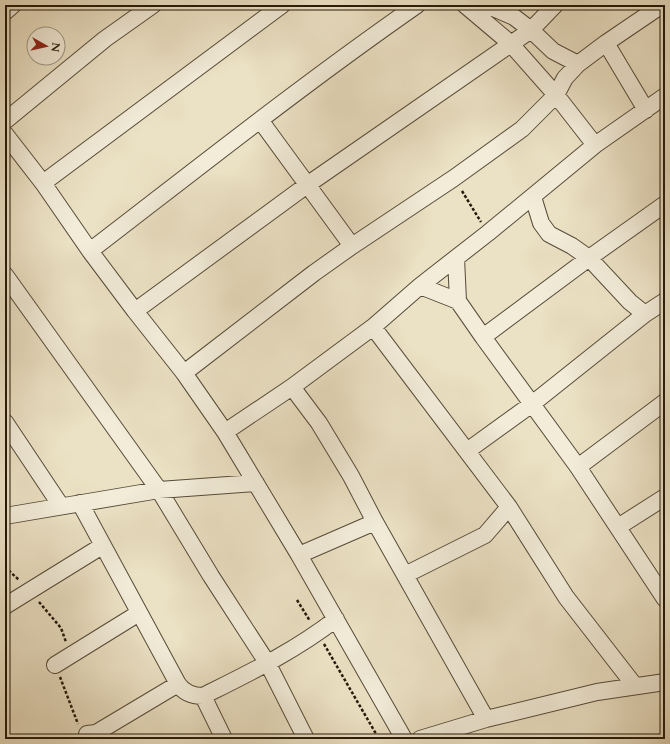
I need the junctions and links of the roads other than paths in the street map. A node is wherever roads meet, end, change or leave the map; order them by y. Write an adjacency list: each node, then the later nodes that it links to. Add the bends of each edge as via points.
1 (13, 5): 10 (street)
2 (152, 5): 18 (street, via 105,39)
3 (282, 5): 22 (street)
4 (394, 5): 9 (street)
5 (465, 5): 13 (street)
6 (486, 5): 11 (street, via 514,17)
7 (555, 5): 11 (street)
8 (662, 5): 12 (street)
9 (413, 7): 19 (street)
10 (5, 12)
11 (531, 30): 13 (street); 14 (street, via 552,51)
12 (606, 43): 14 (street); 17 (street)
13 (510, 44): 15 (street); 23 (street)
14 (578, 64): 15 (street, via 565,78)
15 (556, 96): 21 (street); 26 (street, via 522,129)
16 (665, 96): 17 (street)
17 (646, 110): 21 (street)
18 (5, 120)
19 (260, 120): 23 (street); 27 (street)
20 (5, 134): 22 (street)
21 (595, 145): 24 (street)
22 (43, 183): 27 (street)
23 (307, 185): 26 (street); 34 (street)
24 (533, 197): 28 (street); 29 (street, via 542,223 549,234)
25 (665, 204): 29 (street)
26 (352, 246): 38 (street)
27 (90, 251): 34 (street)
28 (456, 258): 31 (street); 32 (street)
29 (590, 258): 35 (street, via 630,302); 37 (street)
30 (5, 275): 47 (street)
31 (420, 286): 32 (street); 36 (street)
32 (458, 301): 37 (street)
33 (665, 301): 35 (street)
34 (134, 311): 38 (street)
35 (645, 314): 41 (street)
36 (373, 327): 39 (street); 44 (street)
37 (483, 337): 41 (street)
38 (184, 373): 43 (street)
39 (292, 387): 43 (street); 53 (street, via 323,430)
40 (665, 402): 45 (street)
41 (532, 404): 44 (street); 45 (street)
42 (5, 422): 50 (street)
43 (225, 432): 46 (street)
44 (467, 451): 51 (street)
45 (578, 467): 54 (street)
46 (256, 483): 47 (street); 56 (street)
47 (159, 490): 49 (street); 62 (street)
48 (665, 498): 54 (street)
49 (80, 503): 50 (street); 55 (street)
50 (61, 506): 52 (street)
51 (509, 507): 57 (street, via 485,535); 66 (street, via 566,597)
52 (5, 516)
53 (375, 522): 56 (street); 57 (street)
54 (618, 527): 58 (street)
55 (102, 546): 59 (street); 60 (street)
56 (299, 555): 61 (street)
57 (405, 574): 68 (street)
58 (665, 598)
59 (5, 606)
60 (139, 613): 63 (street); 65 (street)
61 (336, 619): 62 (street, via 318,634); 72 (street)
62 (268, 664): 67 (street); 71 (street)
63 (55, 665)
64 (665, 682): 66 (street)
65 (178, 684): 67 (street, via 186,692); 69 (street, via 96,733)
66 (635, 686): 68 (street, via 597,692)
67 (203, 696): 70 (street)
68 (486, 719): 73 (street)
69 (87, 734)
70 (224, 739)
71 (306, 739)
72 (404, 739)
73 (420, 739)

